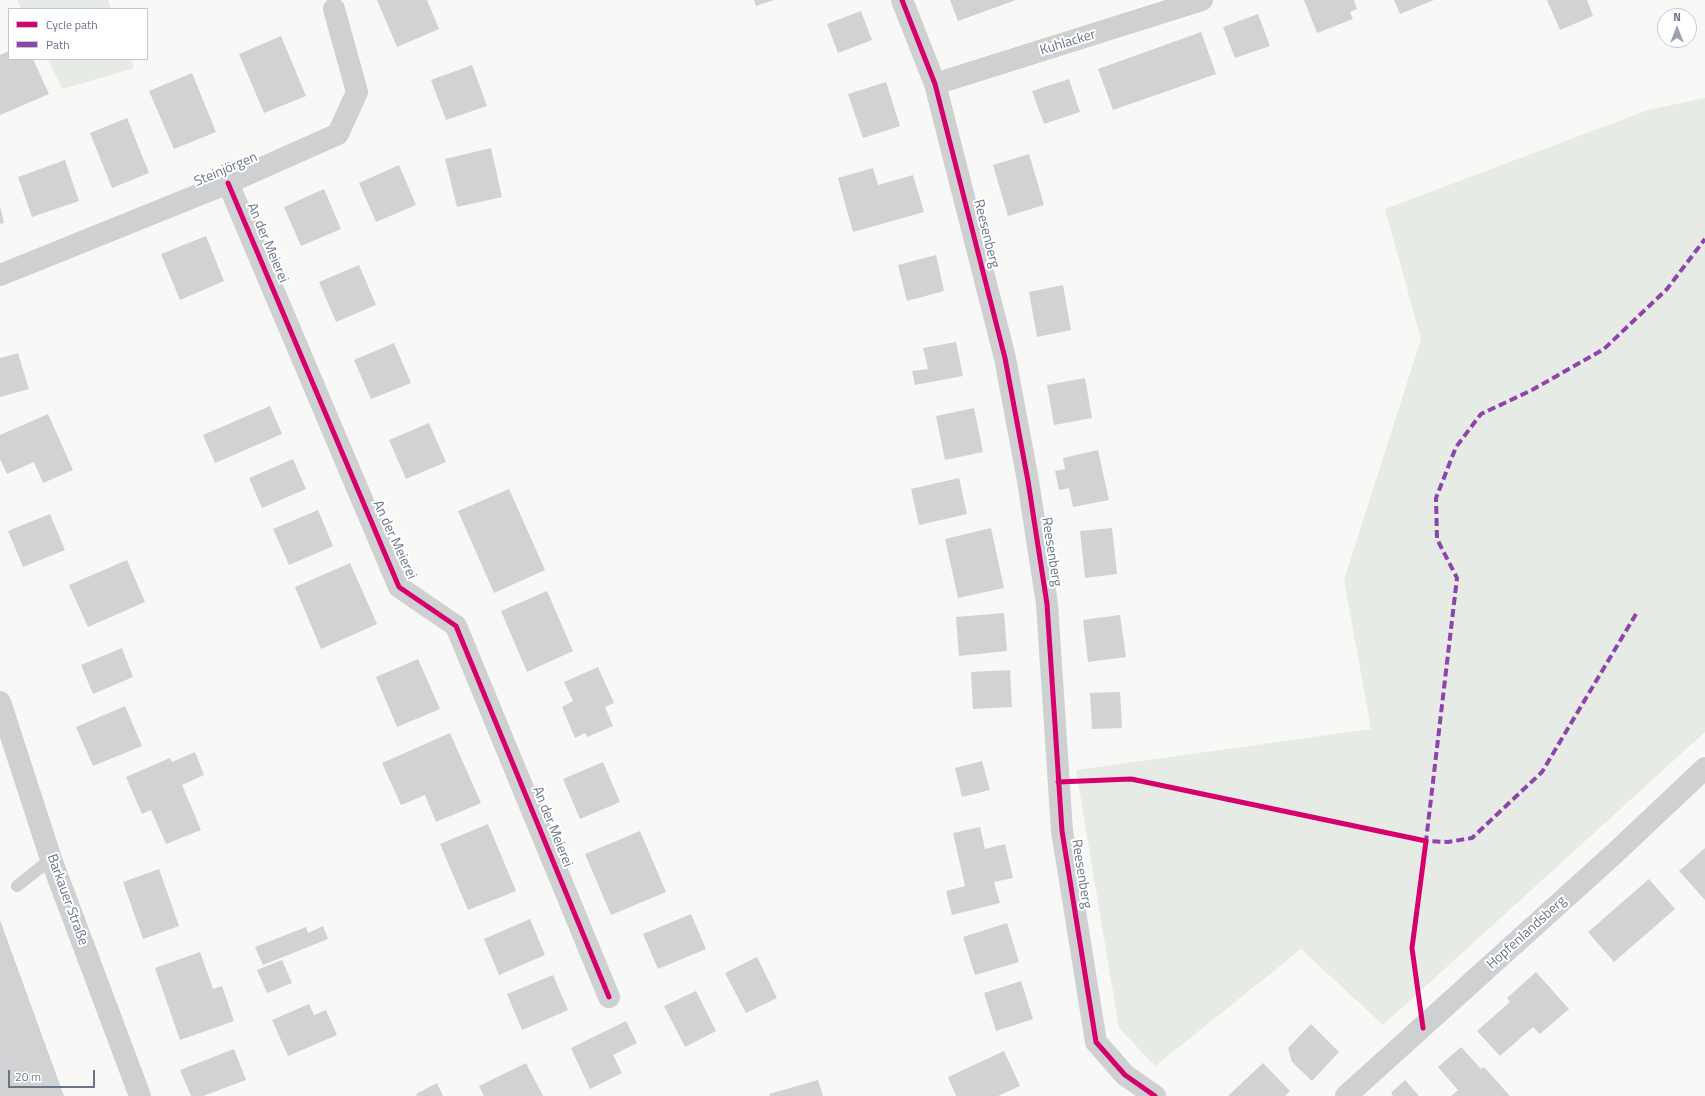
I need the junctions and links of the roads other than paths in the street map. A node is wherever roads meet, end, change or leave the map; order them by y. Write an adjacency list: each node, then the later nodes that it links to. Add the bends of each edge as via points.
1 (902, 0): 4 (street, Reesenberg)
2 (1202, 0): 4 (street, Kuhlacker)
3 (334, 9): 5 (street, Steinjörgen, via 357,92 338,134)
4 (935, 84): 13 (street, Reesenberg, via 1005,358 1028,481 1047,604 1062,832 1096,1042 1125,1075)
5 (228, 183): 6 (street, Steinjörgen); 11 (street, An der Meierei, via 399,587 456,626)
6 (0, 275)
7 (0, 702): 9 (street, Barkauer Straße)
8 (1705, 768): 14 (street, Hopfenlandsberg, via 1615,853)
9 (51, 859): 10 (lane); 12 (street, Barkauer Straße)
10 (17, 886)
11 (609, 997)
12 (140, 1096)
13 (1155, 1096)
14 (1346, 1096)

